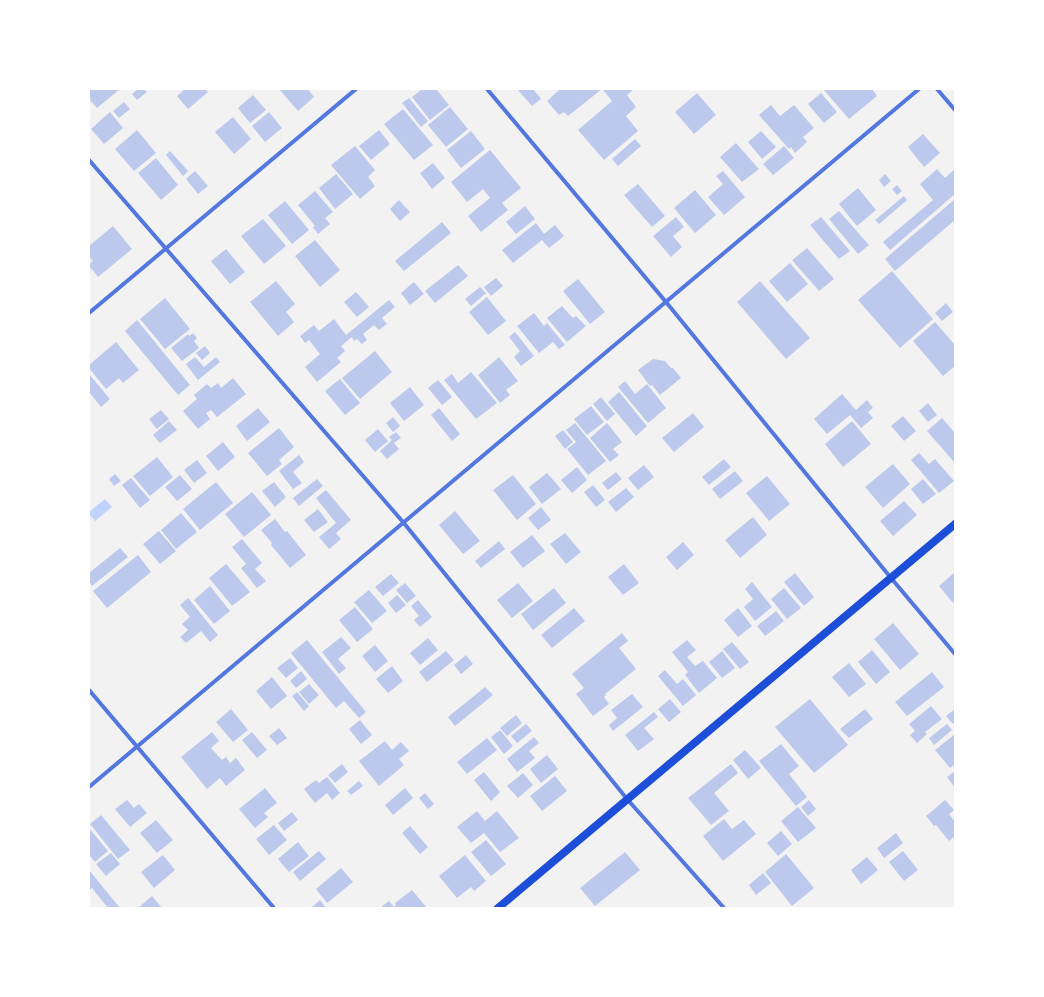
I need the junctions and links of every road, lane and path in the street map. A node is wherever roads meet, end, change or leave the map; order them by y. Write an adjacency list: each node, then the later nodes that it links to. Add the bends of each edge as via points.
1 (356, 89): 7 (street)
2 (487, 89): 8 (street)
3 (919, 89): 8 (street)
4 (937, 89): 5 (street)
5 (955, 110)
6 (89, 160): 7 (street)
7 (166, 248): 9 (street); 10 (street)
8 (666, 302): 10 (street); 12 (street)
9 (89, 313)
10 (404, 522): 15 (street); 17 (street)
11 (955, 524): 12 (main road)
12 (891, 578): 13 (street); 17 (main road)
13 (955, 654)
14 (89, 690): 15 (street)
15 (137, 746): 16 (street); 18 (street)
16 (89, 787)
17 (627, 799): 19 (main road); 20 (street)
18 (274, 908)
19 (498, 908)
20 (724, 908)

